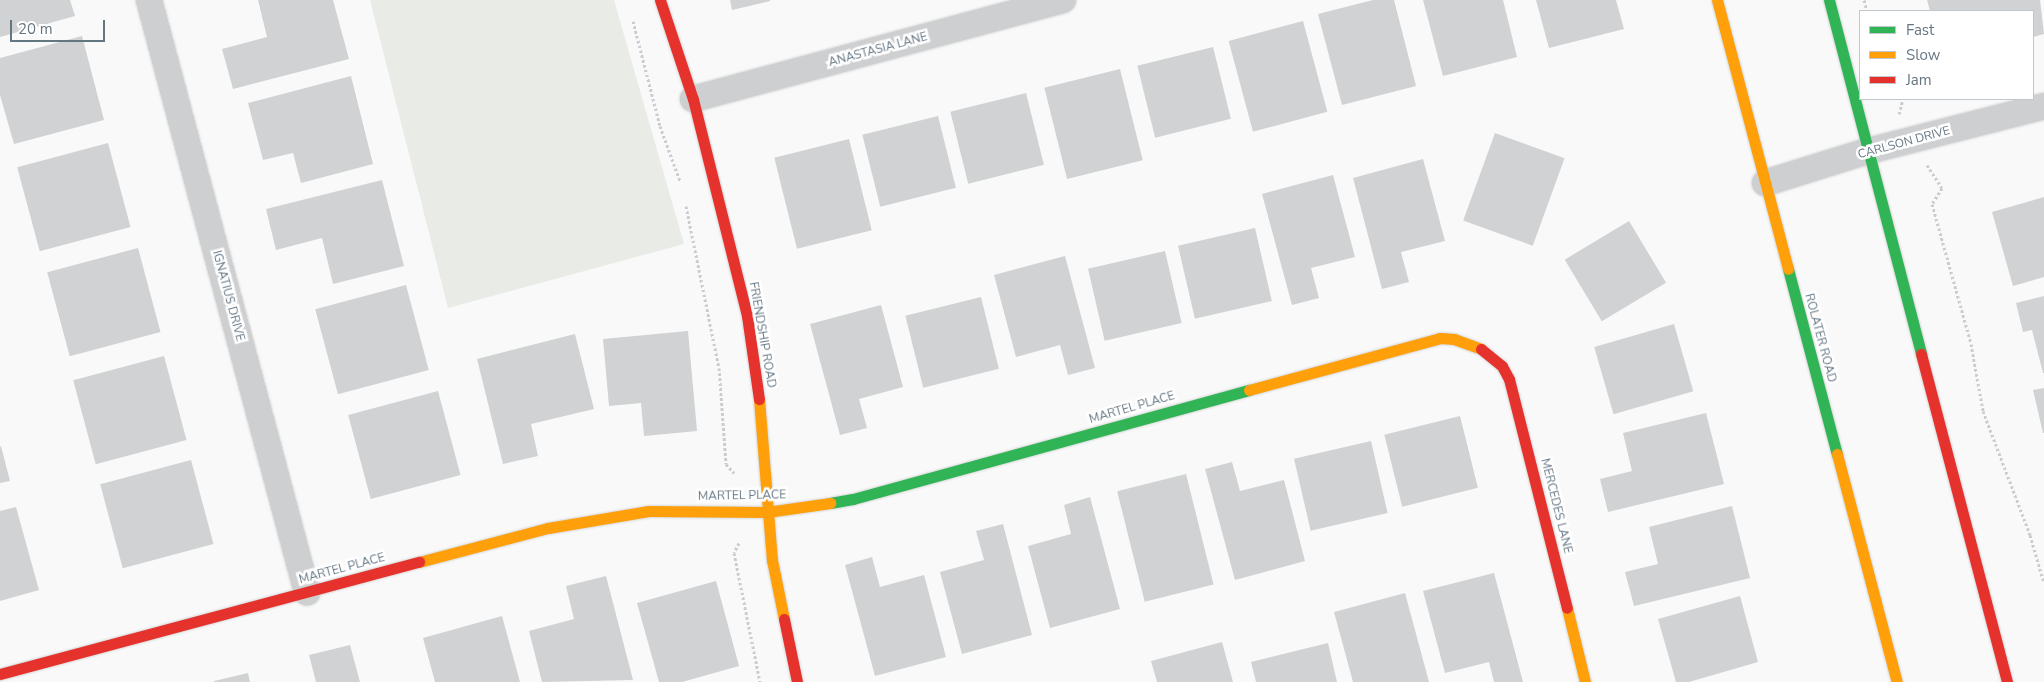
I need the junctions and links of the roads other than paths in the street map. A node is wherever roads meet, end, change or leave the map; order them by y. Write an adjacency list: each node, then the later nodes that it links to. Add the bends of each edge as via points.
1 (149, 0): 12 (street, IGNATIUS DRIVE)
2 (660, 0): 6 (street, FRIENDSHIP ROAD)
3 (1063, 0): 6 (street, ANASTASIA LANE)
4 (1717, 0): 9 (street, ROLATER ROAD)
5 (1829, 0): 8 (street)
6 (693, 99): 11 (street, FRIENDSHIP ROAD, via 747,316 761,411)
7 (2044, 106): 8 (street, CARLSON DRIVE)
8 (1868, 151): 9 (street, CARLSON DRIVE); 17 (street)
9 (1765, 183): 16 (street, ROLATER ROAD)
10 (1480, 348): 11 (street, MARTEL PLACE, via 1454,339 1426,340 853,500); 15 (street, MERCEDES LANE, via 1502,366 1514,392)
11 (767, 512): 12 (street, MARTEL PLACE, via 649,511 557,527); 14 (street, FRIENDSHIP ROAD, via 772,560)
12 (306, 592): 13 (street, MARTEL PLACE)
13 (0, 674)
14 (796, 682)
15 (1585, 682)
16 (1897, 682)
17 (2007, 682)

